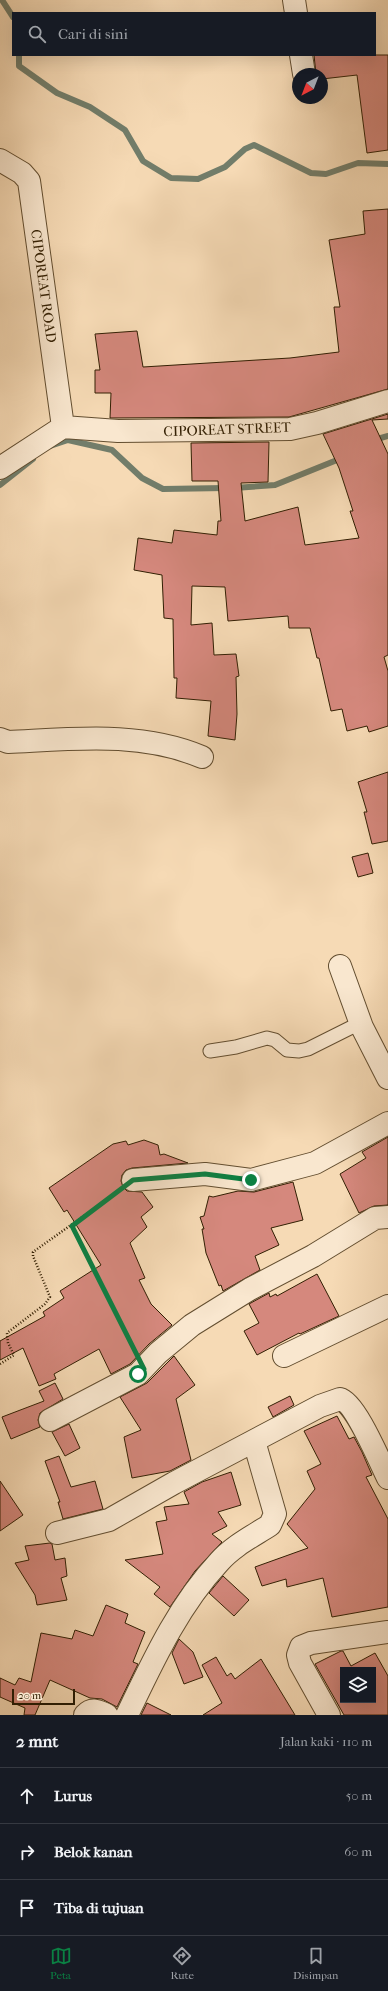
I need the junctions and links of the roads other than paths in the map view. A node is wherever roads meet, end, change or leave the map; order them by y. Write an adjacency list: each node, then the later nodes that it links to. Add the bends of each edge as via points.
1 (294, 0): 2 (street)
2 (296, 12)
3 (301, 56): 4 (street)
4 (303, 68)
5 (0, 160): 7 (street, CIPOREAT ROAD, via 22,173 29,181)
6 (388, 401): 7 (street, CIPOREAT STREET, via 290,429 118,431)
7 (63, 427): 8 (street)
8 (0, 468)
9 (0, 739): 10 (street, via 8,742 79,738 141,740 181,748)
10 (202, 757)
11 (340, 966): 12 (street)
12 (362, 1025): 13 (lane, via 356,1025 299,1051 287,1050 275,1040 267,1038); 14 (street)
13 (210, 1051)
14 (388, 1078)
15 (388, 1123): 16 (street, via 315,1163 251,1180 205,1174)
16 (133, 1180)
17 (388, 1216): 20 (street, via 376,1218 313,1256 250,1289 192,1325 158,1353 144,1369)
18 (388, 1306): 19 (street)
19 (284, 1356)
20 (50, 1420)
21 (254, 1441): 22 (street, via 320,1406 342,1399 357,1416); 23 (street, via 109,1520); 27 (street, via 275,1514 274,1520 234,1548 219,1562 187,1603 174,1621)
22 (388, 1478)
23 (57, 1534)
24 (388, 1632): 28 (street, via 311,1643 301,1647 298,1655 300,1664)
25 (85, 1715): 26 (street, via 93,1709)
26 (107, 1715)
27 (127, 1715)
28 (329, 1715)

